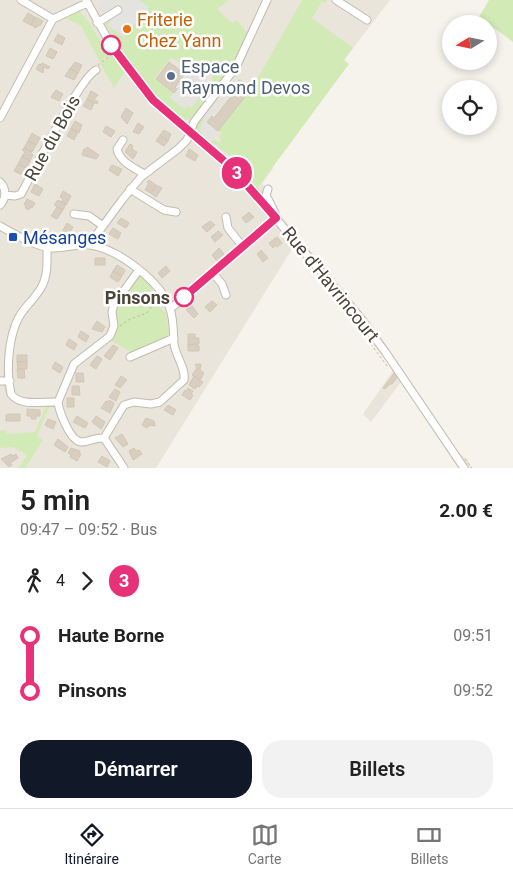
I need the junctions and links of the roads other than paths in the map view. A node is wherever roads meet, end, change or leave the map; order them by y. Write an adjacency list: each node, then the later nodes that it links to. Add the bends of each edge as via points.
1 (21, 0): 6 (street)
2 (267, 0): 12 (street, via 236,67 194,122)
3 (342, 1): 7 (street)
4 (86, 2): 6 (street); 8 (street, Rue d'Havrincourt)
5 (118, 10): 8 (street)
6 (53, 19): 10 (street)
7 (367, 20)
8 (97, 23): 12 (street, Rue d'Havrincourt, via 148,95)
9 (96, 70): 18 (street, Rue du Bois, via 87,77 65,113 21,194)
10 (2, 108): 11 (street)
11 (0, 118)
12 (190, 132): 14 (street, via 182,145); 23 (street, Rue d'Havrincourt, via 237,173)
13 (123, 140): 14 (street, via 117,149 119,155)
14 (144, 174): 17 (street)
15 (0, 182): 18 (street)
16 (268, 189): 23 (street, via 266,195)
17 (130, 190): 20 (street, via 164,210); 25 (street)
18 (5, 195): 19 (street)
19 (0, 205)
20 (176, 212)
21 (74, 214): 25 (street, via 90,216)
22 (226, 217): 27 (street, via 228,228)
23 (276, 218): 27 (street); 40 (street, Rue d'Havrincourt, via 366,325)
24 (0, 226): 28 (street)
25 (103, 226): 26 (street)
26 (89, 245): 28 (street); 29 (street, via 112,253)
27 (243, 246): 30 (street)
28 (47, 248): 36 (street, via 44,282 12,332)
29 (139, 270): 32 (street, via 162,294); 37 (street, via 114,304 113,330 108,339 74,364)
30 (213, 273): 31 (street); 32 (street)
31 (226, 295)
32 (170, 309): 33 (street)
33 (174, 338): 34 (street); 38 (street, via 184,376 182,383 158,403 124,405)
34 (130, 357)
35 (0, 381): 36 (street)
36 (10, 381): 37 (street, via 10,394 17,400)
37 (58, 402): 38 (street, via 76,440)
38 (104, 438): 39 (street)
39 (124, 468)
40 (464, 468)

